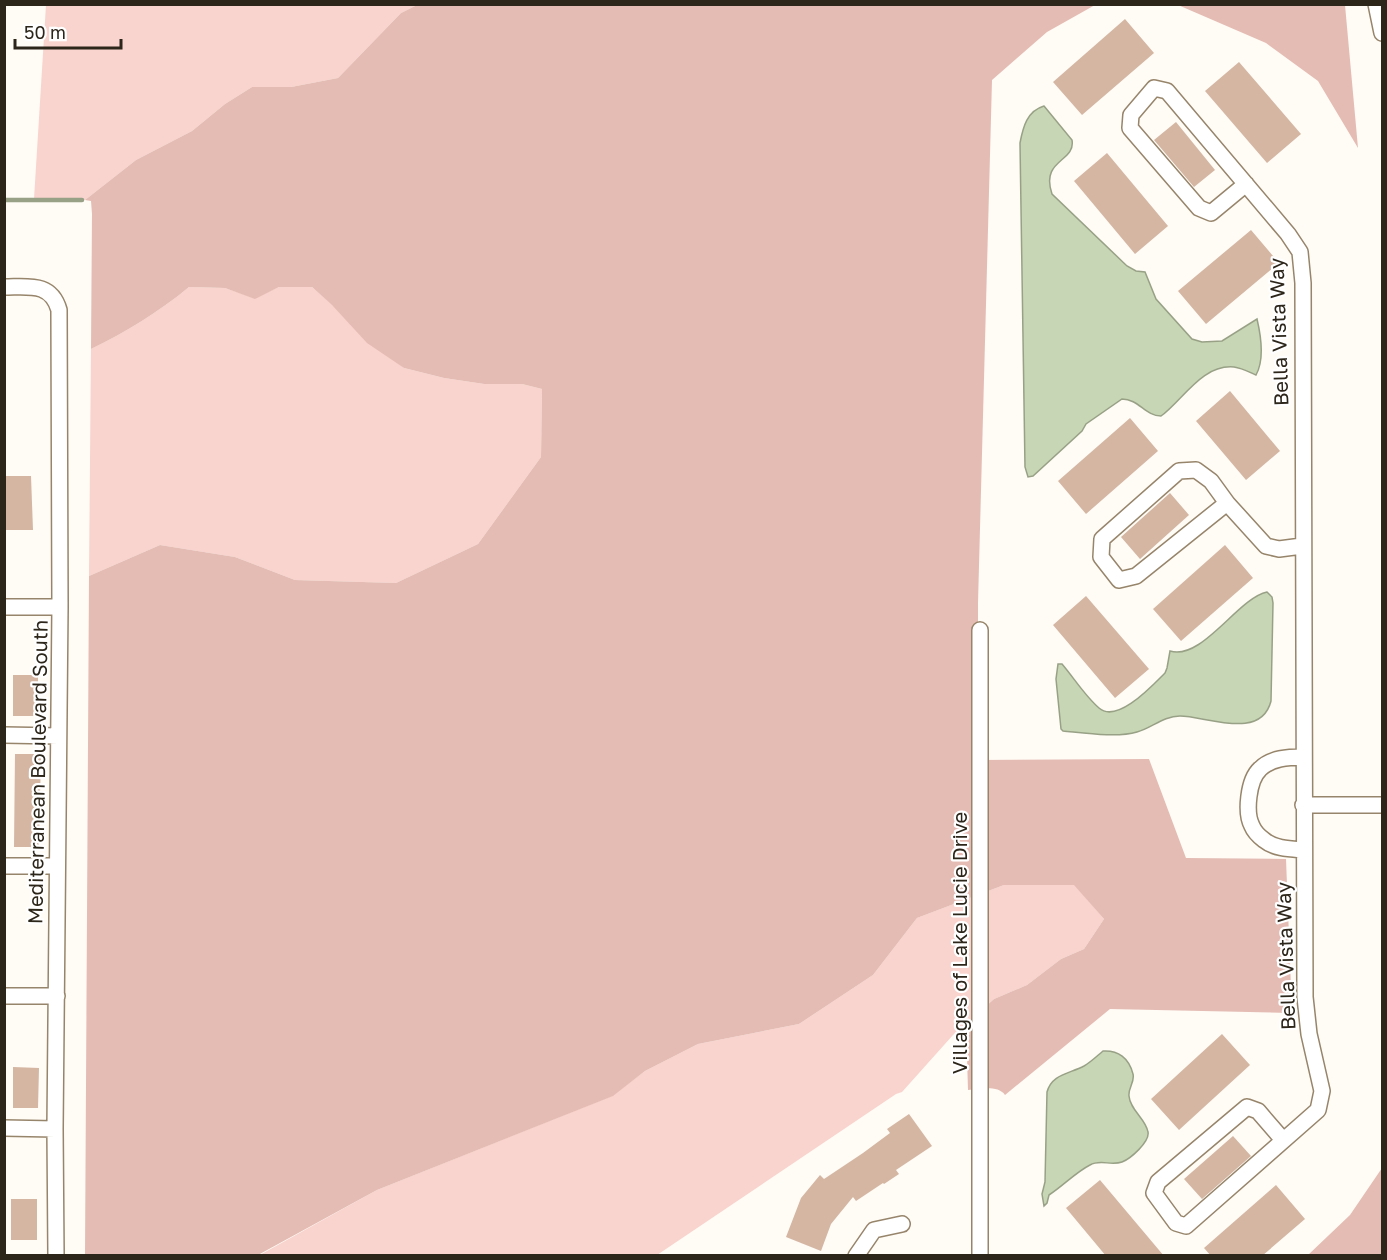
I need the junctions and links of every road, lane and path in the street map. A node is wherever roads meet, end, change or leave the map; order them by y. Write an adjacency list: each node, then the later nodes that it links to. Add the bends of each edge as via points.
1 (1376, 4): 2 (street)
2 (1383, 33)
3 (1246, 184): 3 (street, Bella Vista Way, via 1167,91 1154,88 1131,115 1130,128 1199,208 1211,213); 6 (street, Bella Vista Way, via 1300,252)
4 (4, 287): 8 (street, Mediterranean Boulevard South, via 42,288 50,292 59,310)
5 (1227, 502): 5 (street, via 1211,481 1196,470 1179,471 1102,539 1101,557 1119,580 1136,576); 6 (street, via 1266,546)
6 (1302, 546): 12 (street, Bella Vista Way)
7 (4, 607): 8 (street)
8 (60, 607): 11 (street, Mediterranean Boulevard South)
9 (980, 630): 26 (street, Villages of Lake Lucie Drive)
10 (4, 735): 11 (street)
11 (58, 736): 17 (street, Mediterranean Boulevard South)
12 (1303, 757): 13 (street, Bella Vista Way); 15 (street, via 1272,761 1258,770 1250,786 1248,806 1251,826 1265,842 1284,849)
13 (1304, 805): 14 (street); 15 (street, Bella Vista Way)
14 (1383, 805)
15 (1304, 849): 22 (street, Bella Vista Way, via 1305,997 1322,1091 1318,1110)
16 (4, 866): 17 (street)
17 (57, 867): 19 (street, Mediterranean Boulevard South)
18 (4, 996): 19 (street)
19 (57, 996): 21 (street, Mediterranean Boulevard South)
20 (4, 1128): 21 (street)
21 (55, 1129): 24 (street, Mediterranean Boulevard South)
22 (1283, 1140): 22 (street, Bella Vista Way, via 1186,1226 1176,1223 1154,1193 1158,1182 1247,1107 1258,1111)
23 (902, 1224): 25 (street, via 874,1230)
24 (56, 1256)
25 (856, 1256)
26 (980, 1256)

